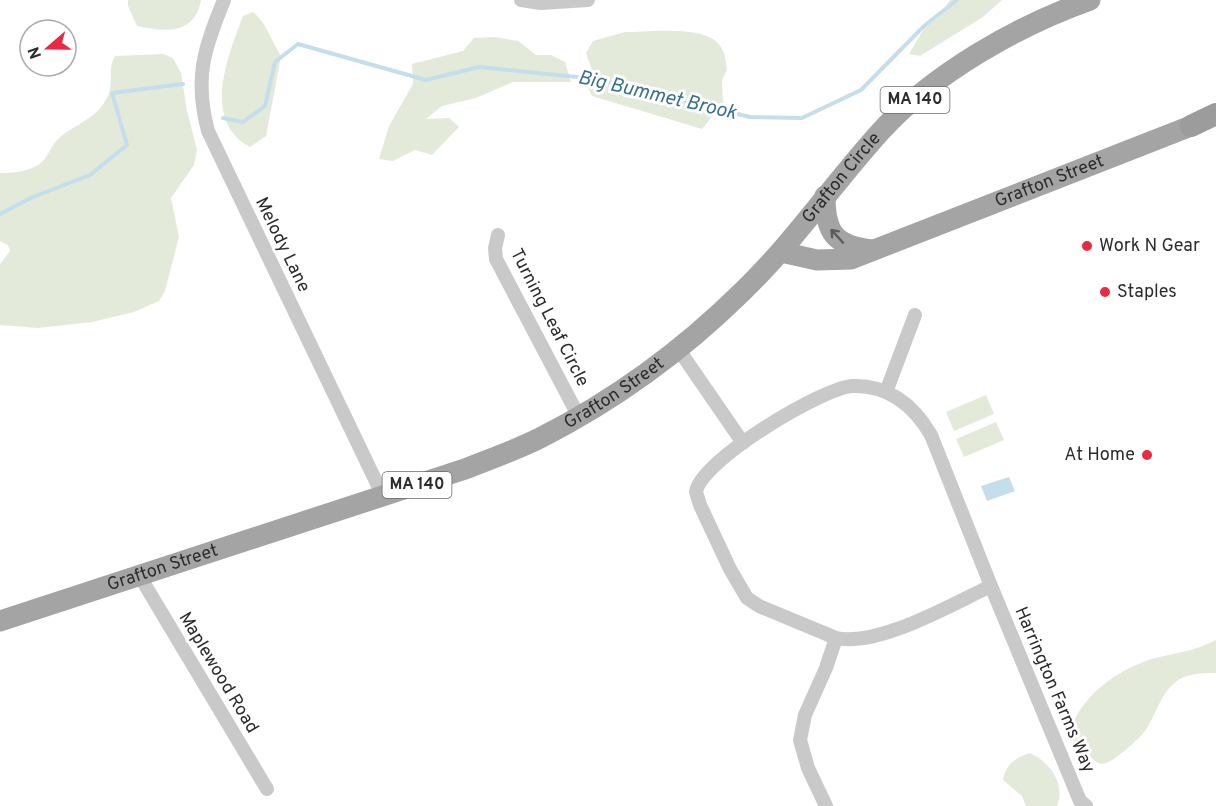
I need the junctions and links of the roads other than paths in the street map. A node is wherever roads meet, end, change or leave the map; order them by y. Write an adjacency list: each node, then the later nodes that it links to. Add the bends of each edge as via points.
1 (224, 0): 17 (street, Melody Lane, via 201,68 202,107 208,131)
2 (520, 0): 3 (street)
3 (588, 0)
4 (1090, 0): 8 (main road, Grafton Circle / MA 140, via 1033,22 975,56 925,92 881,130)
5 (1216, 114): 7 (highway)
6 (1216, 120): 7 (highway)
7 (1191, 126): 10 (main road, Grafton Street)
8 (825, 196): 10 (main road, one-way to 8, via 854,248 839,241 826,218); 11 (main road, Grafton Circle / MA 140)
9 (498, 235): 15 (street, Turning Leaf Circle, via 496,259)
10 (876, 250): 11 (main road, Grafton Street, via 830,261)
11 (782, 252): 13 (main road, Grafton Street / MA 140)
12 (915, 315): 14 (street)
13 (679, 350): 15 (main road, Grafton Street / MA 140); 16 (street)
14 (886, 392): 16 (street, Harrington Farms Way, via 858,386 832,390); 19 (street, Harrington Farms Way, via 911,406 924,422)
15 (579, 417): 17 (main road, Grafton Street / MA 140, via 538,439)
16 (744, 443): 21 (street, Harrington Farms Way, via 711,469 697,487 700,505 730,569 740,589 754,604)
17 (383, 496): 18 (main road, Grafton Street / MA 140)
18 (143, 573): 20 (main road, Grafton Street / MA 140); 22 (street, Maplewood Road, via 145,585)
19 (991, 586): 21 (street, Harrington Farms Way, via 891,632 860,640); 24 (street, Harrington Farms Way, via 1080,801)
20 (0, 621)
21 (836, 638): 23 (street, via 805,715 800,740)
22 (267, 789)
23 (825, 806)
24 (1086, 806)

